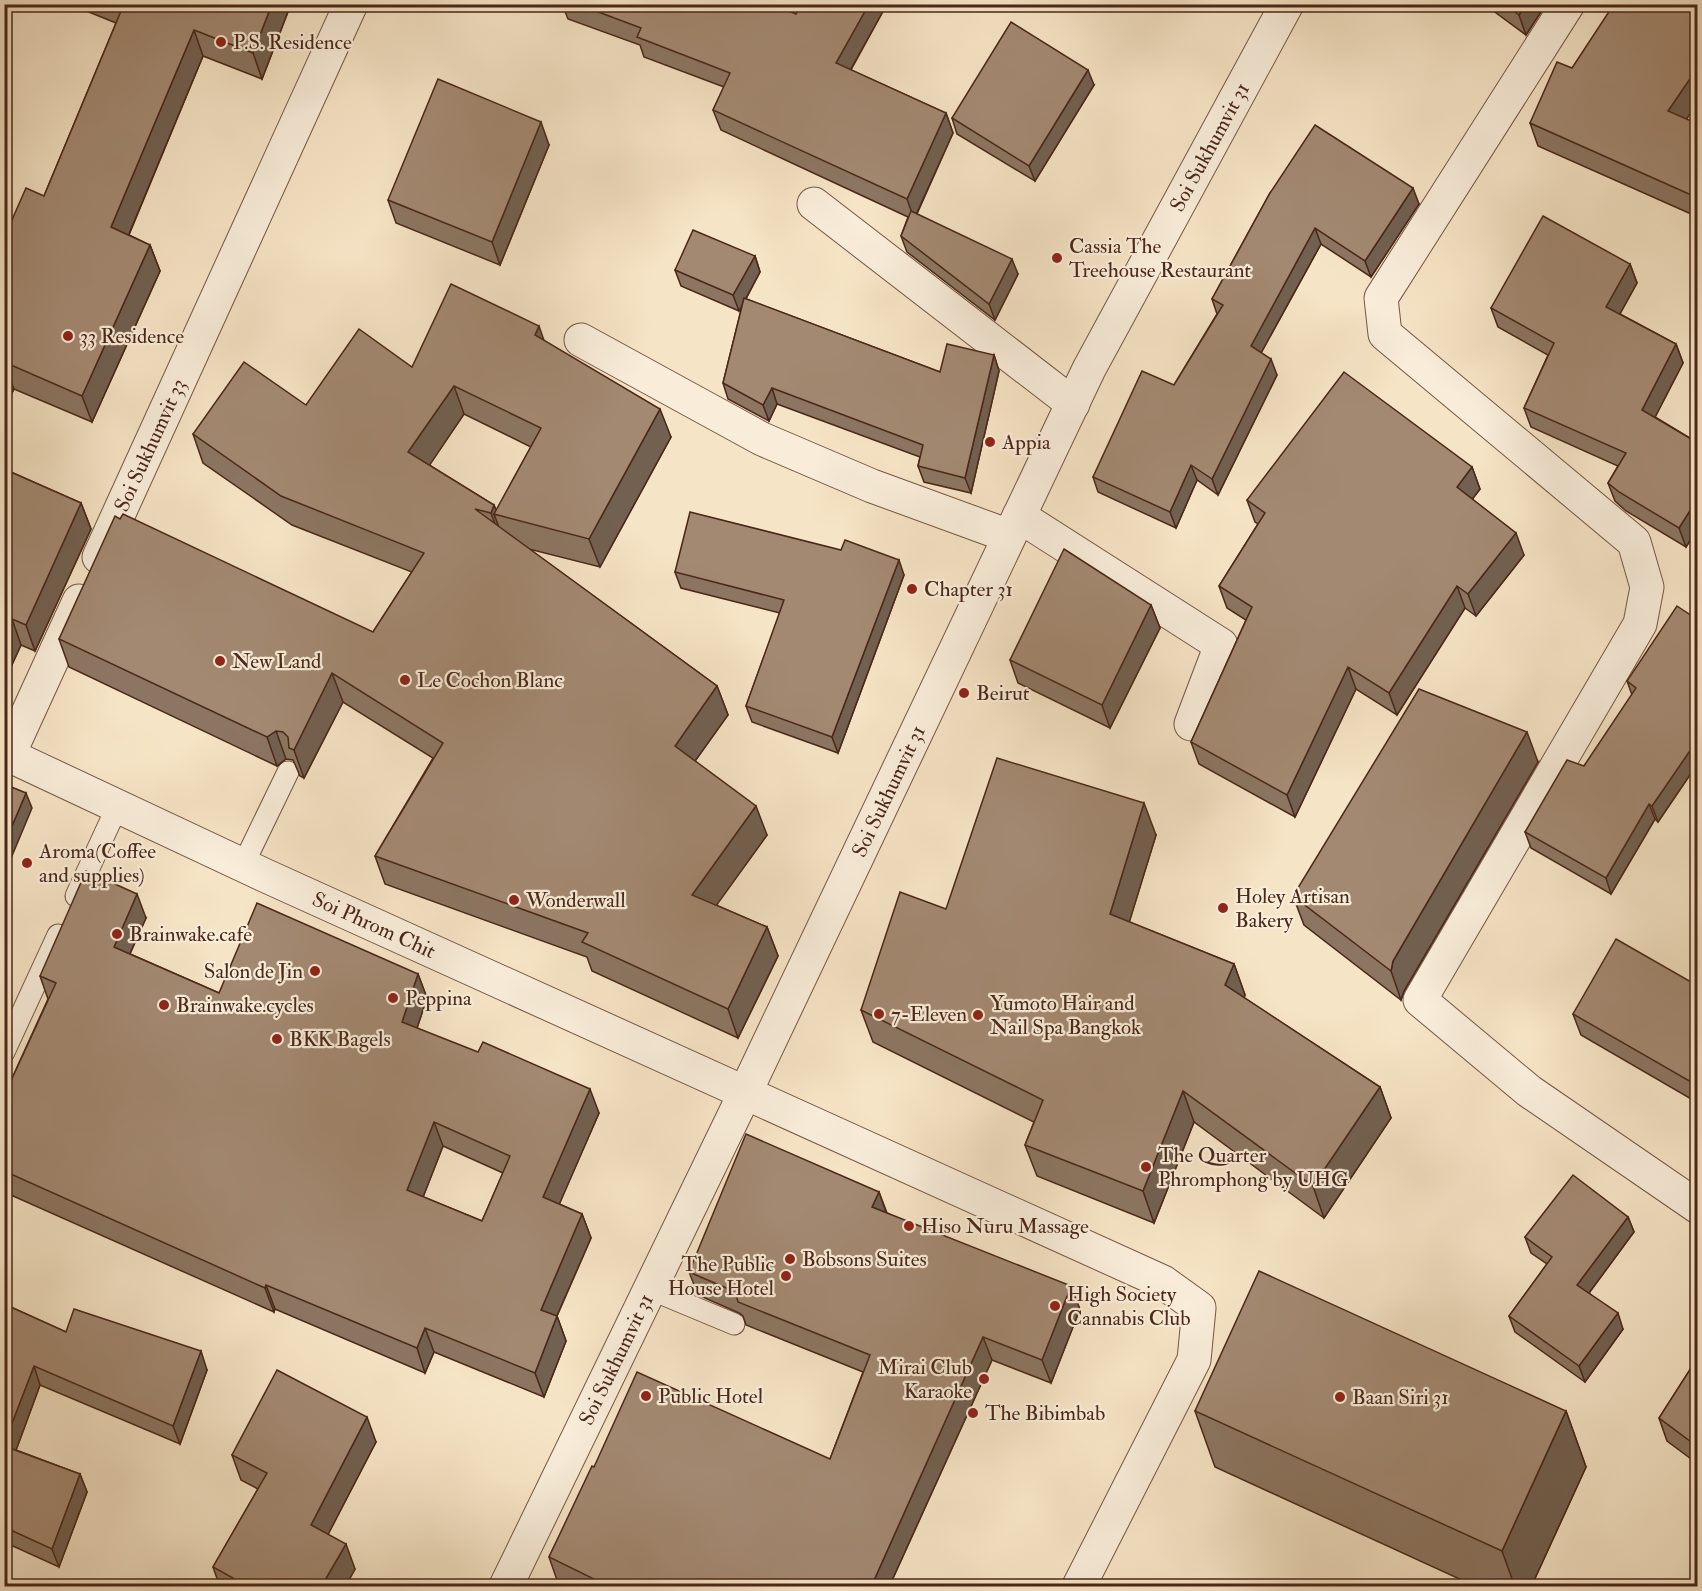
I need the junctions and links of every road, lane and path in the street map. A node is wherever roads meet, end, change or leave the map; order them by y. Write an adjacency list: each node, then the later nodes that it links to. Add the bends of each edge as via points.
1 (351, 4): 9 (street, Soi Sukhumvit 33, via 15,741)
2 (1287, 4): 6 (street, Soi Sukhumvit 31)
3 (1568, 4): 15 (street, via 1381,298 1385,334 1634,542 1647,588 1640,624 1420,1000 1529,1091)
4 (814, 204): 6 (street)
5 (581, 340): 7 (street, via 762,440 872,486)
6 (1073, 404): 7 (street, Soi Sukhumvit 31)
7 (1014, 526): 8 (street, via 1221,645); 14 (street, Soi Sukhumvit 31)
8 (1191, 724)
9 (5, 754): 11 (street, Soi Phrom Chit)
10 (288, 772): 12 (lane)
11 (118, 806): 12 (street, Soi Phrom Chit); 13 (lane)
12 (243, 865): 14 (street, Soi Phrom Chit)
13 (4, 1052)
14 (745, 1093): 16 (street, Soi Sukhumvit 31); 19 (street, Soi Phrom Chit, via 1163,1282 1199,1308 1194,1360)
15 (1698, 1208)
16 (651, 1289): 17 (lane); 18 (street, Soi Sukhumvit 31)
17 (734, 1324)
18 (506, 1587)
19 (1079, 1587)

